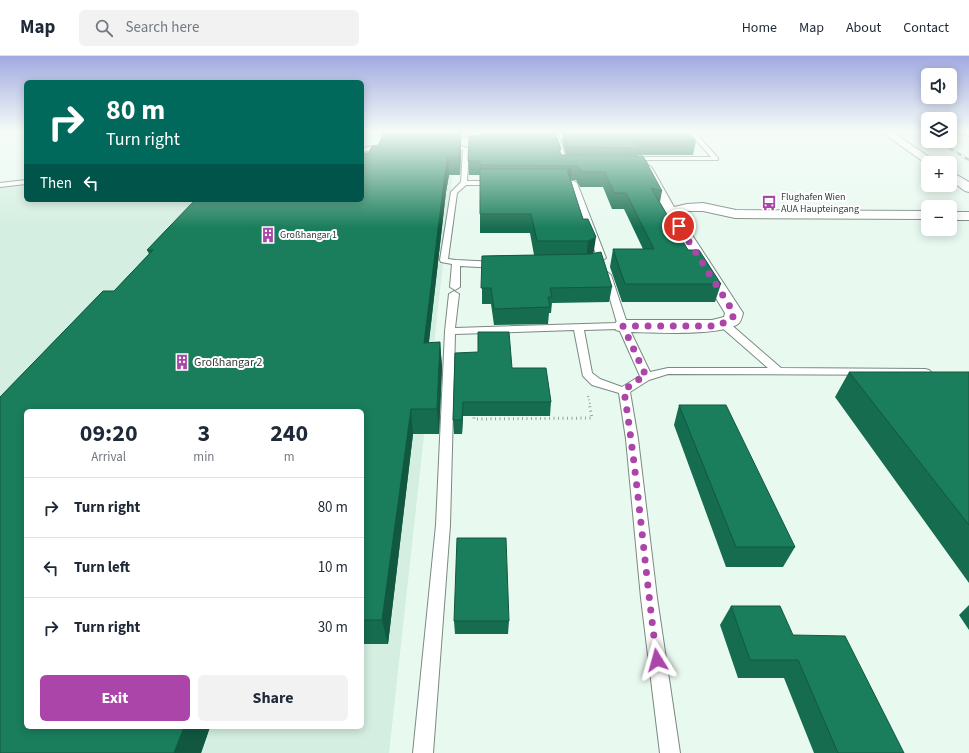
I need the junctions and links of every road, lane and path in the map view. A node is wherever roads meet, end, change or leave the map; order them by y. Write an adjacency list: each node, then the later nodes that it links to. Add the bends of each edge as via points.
1 (465, 164): 5 (lane)
2 (637, 165): 10 (street)
3 (957, 180): 9 (street)
4 (24, 182): 8 (lane)
5 (464, 182): 6 (lane); 15 (lane, via 454,192 444,260)
6 (503, 183)
7 (550, 183): 14 (lane, via 574,183)
8 (0, 185)
9 (969, 188)
10 (671, 213): 11 (street, via 689,219 724,219 735,214); 18 (street, via 734,313 732,320)
11 (921, 215)
12 (957, 216): 13 (street)
13 (969, 216)
14 (602, 258): 16 (lane); 19 (lane)
15 (456, 264): 17 (lane); 21 (lane)
16 (588, 265)
17 (505, 266)
18 (724, 324): 19 (street); 22 (lane)
19 (623, 326): 20 (lane); 24 (lane)
20 (578, 327): 21 (lane); 25 (lane, via 588,374 596,382)
21 (450, 331): 28 (lane, via 443,525)
22 (778, 371): 23 (lane); 24 (lane, via 668,371)
23 (937, 372)
24 (646, 376): 25 (lane)
25 (624, 391): 29 (lane)
26 (585, 392): 27 (path, via 589,397 592,418 474,419)
27 (474, 412)
28 (423, 753)
29 (670, 753)

